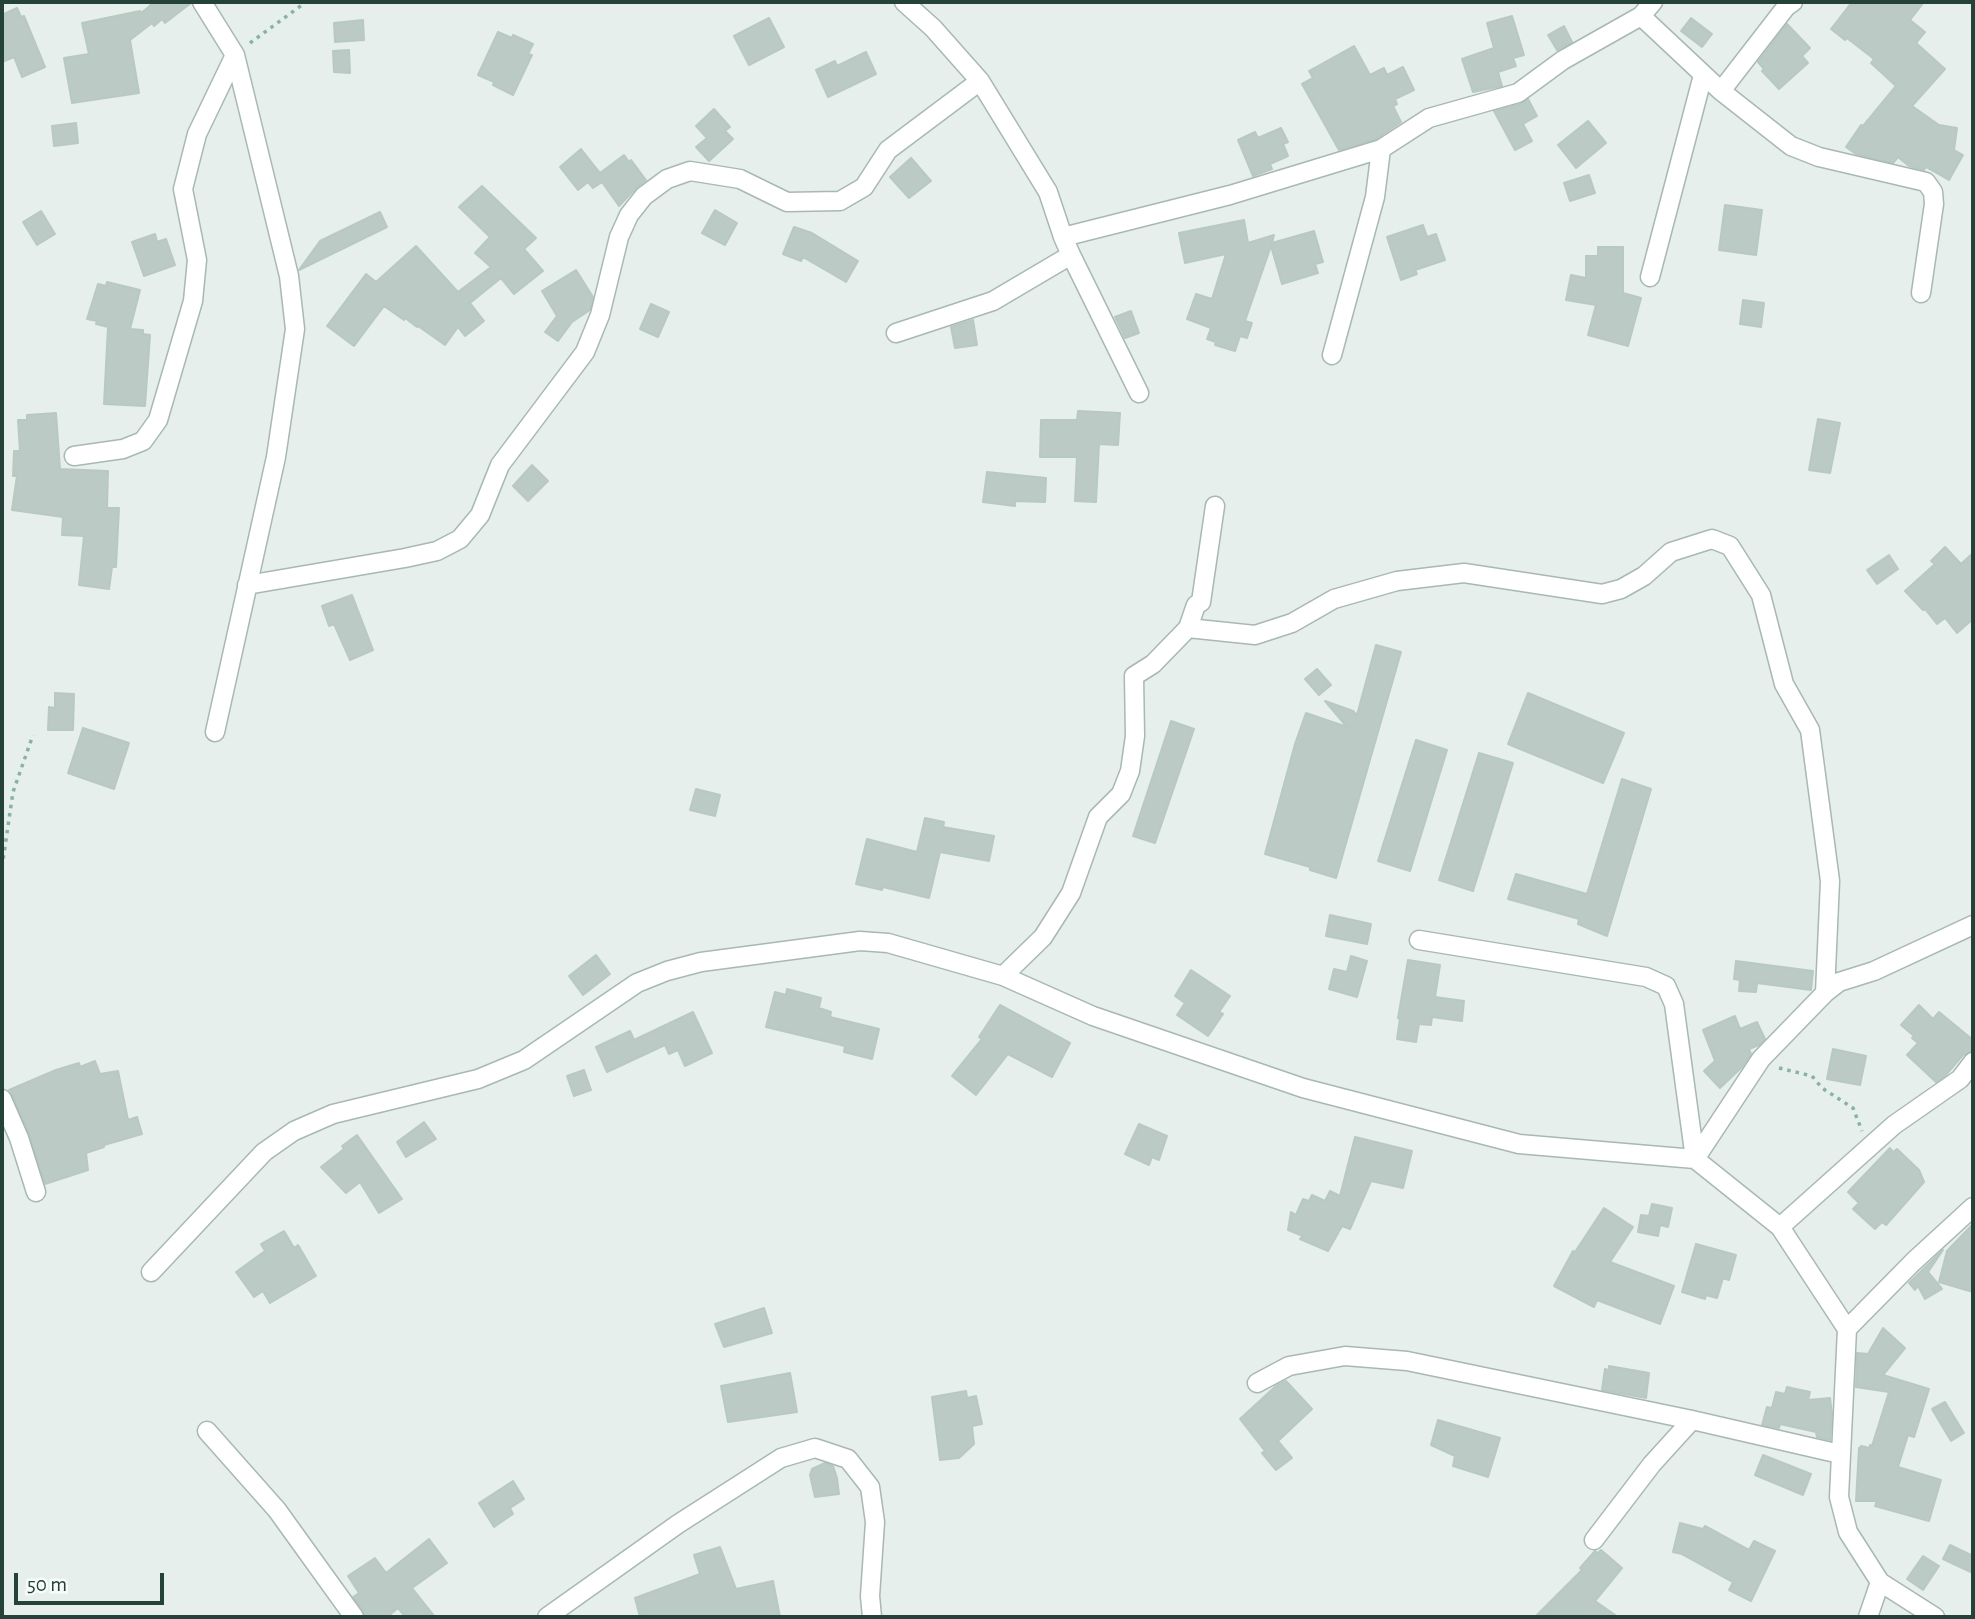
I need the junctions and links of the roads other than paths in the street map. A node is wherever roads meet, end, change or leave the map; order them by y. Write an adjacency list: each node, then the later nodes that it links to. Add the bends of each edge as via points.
1 (202, 2): 5 (street)
2 (904, 2): 7 (street)
3 (1793, 2): 8 (street)
4 (1647, 9): 6 (street); 9 (street, via 1518,93 1429,118)
5 (235, 55): 17 (street, via 197,134 183,189 197,260 193,300 158,420 143,441 123,449); 19 (street, via 289,276 295,329 276,457)
6 (1703, 75): 8 (street); 12 (street)
7 (980, 81): 10 (street, via 1048,192); 19 (street, via 888,149 864,187 840,201 787,202 740,180 690,171 667,179 629,215 585,352 500,465 480,515 460,539 437,551 405,558)
8 (1721, 91): 13 (street, via 1791,146 1926,182 1934,204)
9 (1381, 149): 10 (street, via 1230,195); 15 (street, via 1374,197)
10 (1063, 237): 11 (street)
11 (1071, 255): 14 (street, via 993,301); 16 (street)
12 (1650, 277)
13 (1921, 293)
14 (896, 333)
15 (1332, 355)
16 (1139, 393)
17 (74, 456)
18 (1215, 506): 20 (street, via 1201,601)
19 (247, 585): 21 (street)
20 (1188, 628): 24 (street, via 1153,664 1133,676 1135,736 1121,794 1098,817 1071,893 1043,937); 25 (street, via 1255,635 1292,623 1334,600 1397,581 1464,573 1602,594 1644,576 1671,552 1712,539 1730,546 1761,595 1784,684 1810,730 1830,881)
21 (215, 732)
22 (1973, 925): 25 (street, via 1874,971 1839,982)
23 (1419, 940): 28 (street, via 1646,978 1666,986 1674,1004)
24 (1003, 976): 28 (street, via 1093,1016 1330,1095 1519,1144); 32 (street, via 888,943 860,941 701,962 667,971 638,983 524,1060 478,1079 332,1114 294,1131 264,1152)
25 (1825, 993): 28 (street, via 1761,1059)
26 (1973, 1062): 31 (street, via 1959,1079 1894,1125)
27 (2, 1099): 29 (street)
28 (1695, 1159): 31 (street)
29 (36, 1192)
30 (1973, 1207): 33 (street)
31 (1780, 1227): 33 (street)
32 (151, 1272)
33 (1847, 1329): 37 (street)
34 (1257, 1383): 35 (street, via 1289,1366 1345,1356 1407,1361)
35 (1692, 1420): 37 (street); 38 (street)
36 (207, 1431): 40 (street, via 277,1510)
37 (1840, 1454): 39 (street, via 1839,1497 1848,1532)
38 (1594, 1540)
39 (1880, 1581): 43 (street); 44 (street)
40 (354, 1617)
41 (547, 1617): 42 (street, via 781,1458 815,1448 848,1459 870,1487 875,1522)
42 (872, 1617)
43 (1868, 1617)
44 (1935, 1617)

